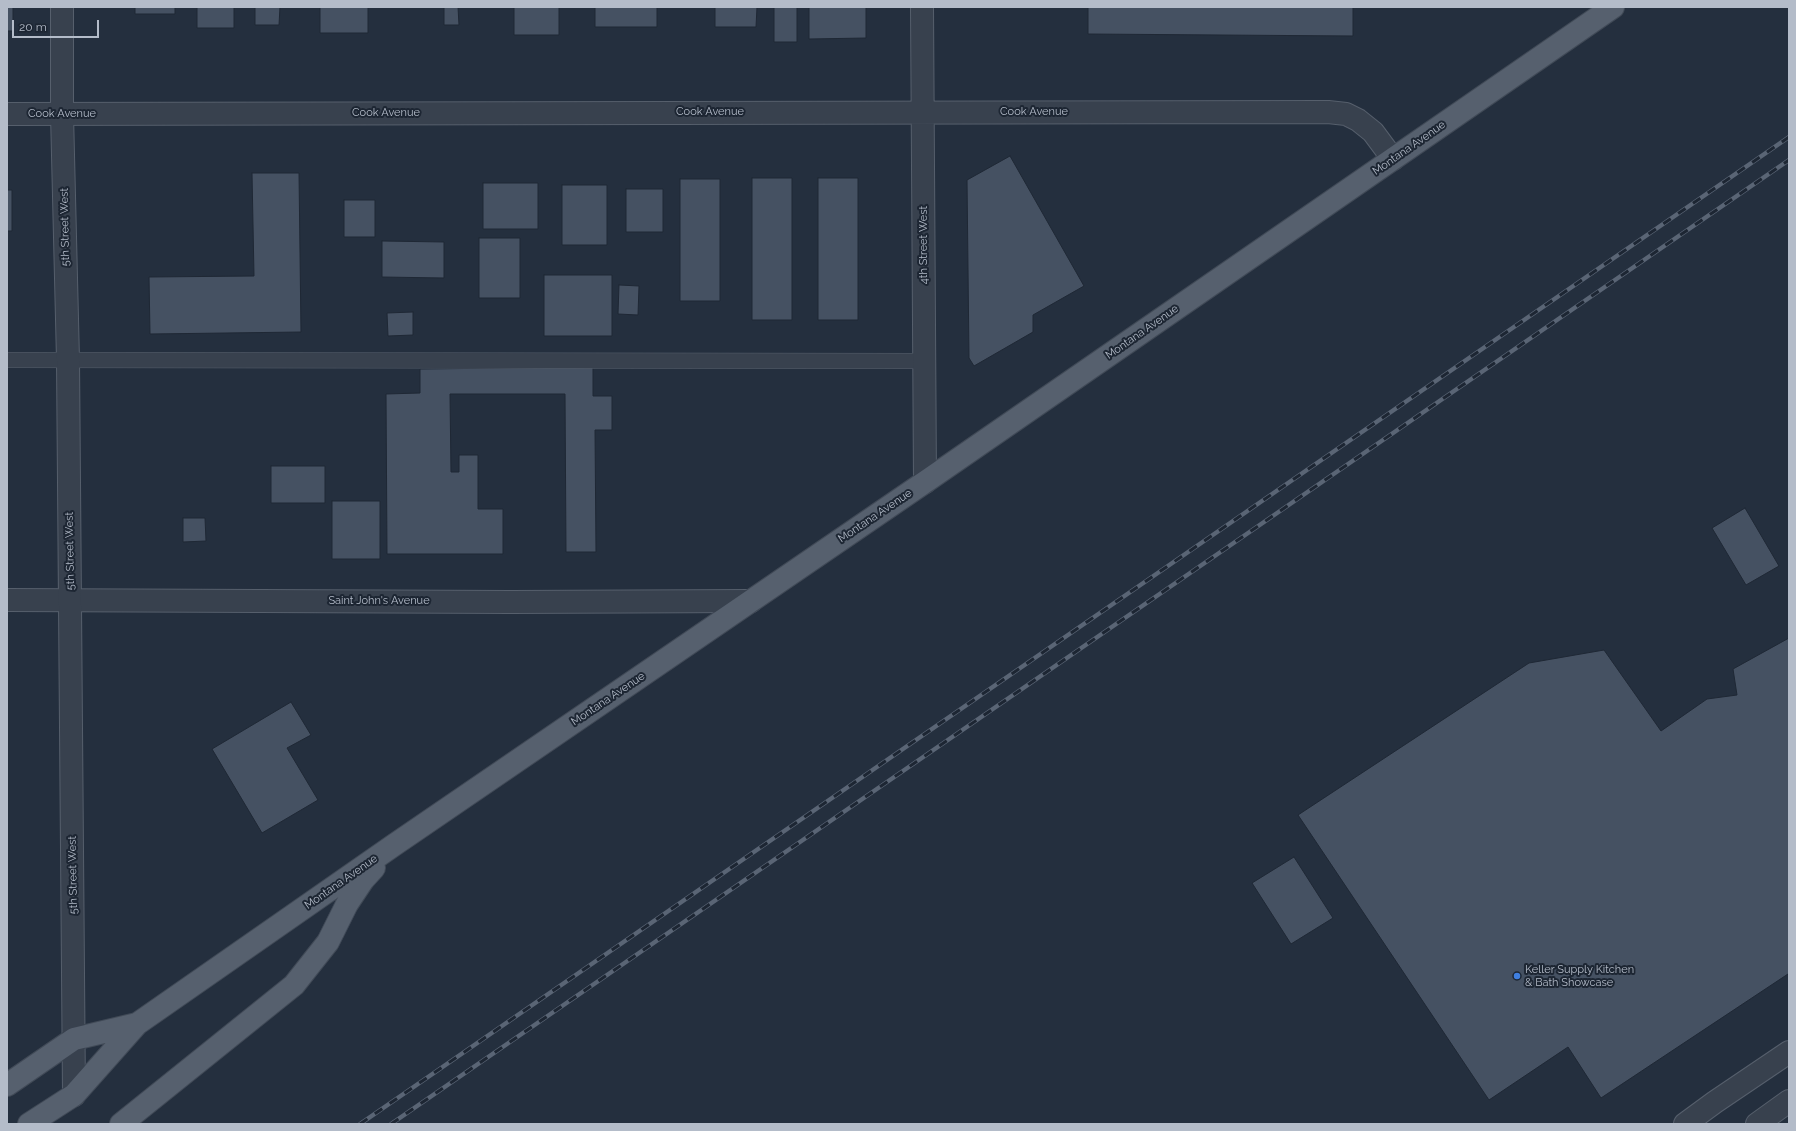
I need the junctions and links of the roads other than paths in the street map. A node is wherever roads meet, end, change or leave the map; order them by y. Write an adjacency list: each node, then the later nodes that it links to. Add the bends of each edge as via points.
1 (62, 7): 6 (street, 5th Street West)
2 (922, 7): 4 (street, 4th Street West)
3 (1613, 7): 7 (main road, Montana Avenue)
4 (923, 112): 6 (street, Cook Avenue); 7 (street, Cook Avenue, via 1328,112 1346,114 1358,120 1373,132); 10 (street, 4th Street West)
5 (7, 114): 6 (street, Cook Avenue)
6 (62, 114): 9 (street, 5th Street West)
7 (1393, 159): 11 (main road, Montana Avenue)
8 (7, 360): 9 (lane)
9 (68, 360): 10 (lane); 12 (street, 5th Street West)
10 (924, 361): 11 (street, 4th Street West)
11 (925, 482): 14 (main road, Montana Avenue)
12 (70, 599): 13 (street, Saint John's Avenue); 14 (street, Saint John's Avenue); 17 (street, 5th Street West)
13 (7, 600)
14 (751, 601): 15 (main road, Montana Avenue)
15 (394, 845): 16 (main road, Montana Avenue); 23 (main road, via 362,880 328,942 294,985)
16 (137, 1024): 17 (main road, Montana Avenue); 20 (main road, Montana Avenue)
17 (74, 1039): 19 (main road, Montana Avenue); 20 (street, 5th Street West)
18 (1789, 1052): 24 (street)
19 (7, 1085)
20 (74, 1095): 22 (main road, Montana Avenue)
21 (1789, 1102): 25 (street)
22 (29, 1124)
23 (121, 1124)
24 (1685, 1124)
25 (1757, 1124)

